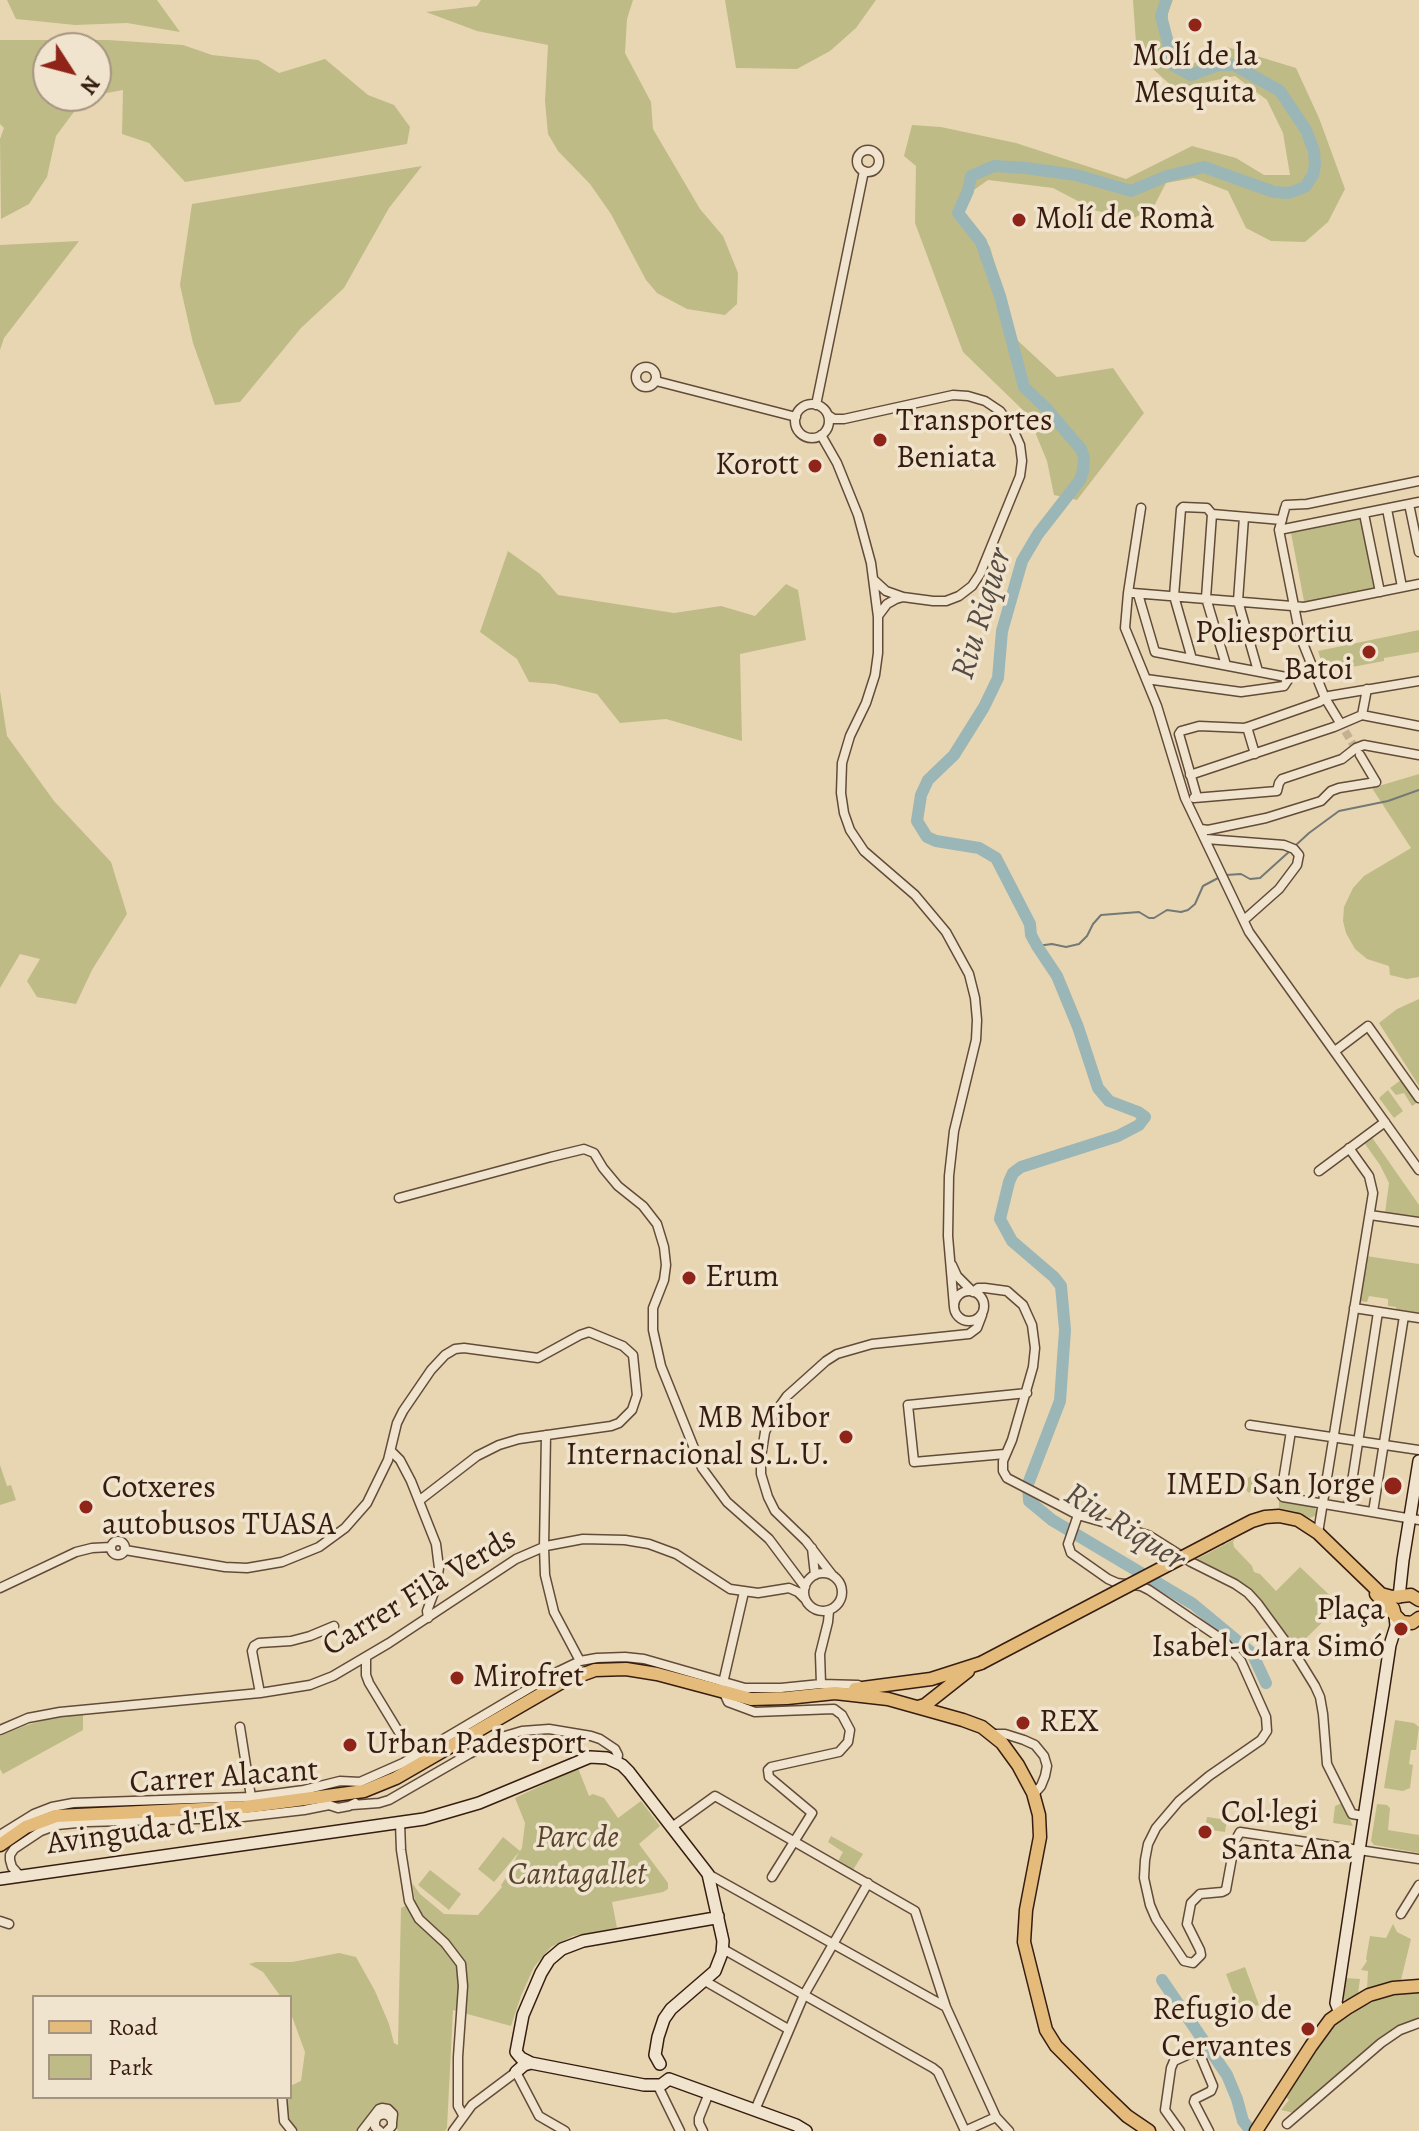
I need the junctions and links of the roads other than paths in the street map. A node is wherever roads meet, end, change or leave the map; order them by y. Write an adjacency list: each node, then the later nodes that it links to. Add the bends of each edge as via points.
1 (864, 171): 3 (street)
2 (656, 381): 5 (street)
3 (816, 405): 4 (street); 5 (street, via 802,408)
4 (828, 415): 6 (street); 22 (street, via 840,420 968,396 1000,411 1017,436 1020,476 976,580 963,594 946,601)
5 (796, 417): 6 (street, via 802,435)
6 (821, 435): 16 (street, via 855,506)
7 (1419, 481): 14 (street, via 1285,507)
8 (1414, 503): 10 (street); 15 (street)
9 (1141, 508): 20 (street)
10 (1387, 509): 12 (street); 18 (street)
11 (1212, 514): 13 (street); 21 (street, via 1207,508 1183,507 1180,512); 23 (street)
12 (1364, 514): 14 (street); 19 (street)
13 (1244, 517): 14 (street); 24 (street)
14 (1280, 525): 25 (street)
15 (1419, 552)
16 (874, 580): 22 (street); 26 (street)
17 (1419, 584): 18 (street)
18 (1402, 587): 19 (street)
19 (1380, 592): 25 (street)
20 (1133, 594): 21 (street); 27 (street, via 1155,652); 30 (street, via 1125,631)
21 (1174, 596): 23 (street); 27 (street)
22 (903, 597): 26 (street, via 887,604)
23 (1206, 598): 24 (street); 28 (street)
24 (1238, 601): 25 (street); 29 (street)
25 (1293, 607): 33 (street)
26 (878, 617): 56 (street, via 875,675 843,756 842,804 864,851 915,895 946,932 972,985 977,1030 950,1157)
27 (1192, 659): 28 (street)
28 (1226, 665): 29 (street)
29 (1258, 671): 30 (street, via 1286,677 1288,683 1241,692)
30 (1146, 679): 43 (street)
31 (1419, 681): 32 (street)
32 (1367, 689): 33 (street); 34 (street)
33 (1325, 698): 35 (street); 37 (street)
34 (1362, 715): 36 (street); 38 (street)
35 (1339, 721)
36 (1419, 726)
37 (1247, 727): 38 (street); 41 (street, via 1199,726 1179,732)
38 (1255, 754): 41 (street)
39 (1360, 755): 44 (street, via 1376,782 1339,788 1321,801 1266,818)
40 (1419, 755): 42 (street, via 1364,745 1342,759 1282,779 1276,792)
41 (1190, 775): 42 (street)
42 (1197, 797): 43 (street)
43 (1187, 801): 44 (street)
44 (1201, 829): 45 (street)
45 (1206, 839): 46 (street); 46 (street, via 1284,845 1299,855 1284,884)
46 (1242, 917): 47 (street)
47 (1335, 1051): 48 (street, via 1368,1026); 49 (street)
48 (1419, 1098)
49 (1385, 1122): 50 (street); 51 (street)
50 (1349, 1148): 52 (street); 54 (street, via 1372,1185)
51 (1419, 1170)
52 (1319, 1171)
53 (399, 1198): 91 (street, via 581,1149 594,1153 657,1224 666,1265 653,1308 653,1330 661,1366 702,1468 738,1513 769,1539)
54 (1370, 1215): 55 (street); 60 (street)
55 (1419, 1222)
56 (950, 1261): 58 (street); 61 (street)
57 (994, 1289): 58 (street); 59 (street); 67 (street, via 1019,1299 1030,1317 1034,1358)
58 (972, 1292): 59 (street); 61 (street, via 958,1296)
59 (983, 1301): 63 (street)
60 (1354, 1308): 62 (street); 71 (street)
61 (955, 1310): 63 (street, via 966,1321); 66 (street, via 958,1328)
62 (1378, 1312): 64 (street); 72 (street)
63 (982, 1315): 66 (street, via 972,1333)
64 (1404, 1316): 65 (street); 73 (street)
65 (1419, 1318)
66 (941, 1336): 86 (street, via 837,1354 777,1409 762,1449 764,1486 775,1511)
67 (1027, 1393): 76 (street); 76 (street, via 908,1405 914,1462)
68 (1250, 1425): 69 (street)
69 (1291, 1431): 71 (street); 79 (street, via 1281,1496)
70 (546, 1435): 75 (street, via 623,1420 637,1395 631,1351 589,1332 538,1358 455,1349 431,1370 412,1398 397,1423); 78 (street, via 485,1451); 85 (street)
71 (1334, 1437): 72 (street); 79 (street)
72 (1358, 1441): 73 (street); 80 (street)
73 (1383, 1445): 74 (street); 81 (street)
74 (1419, 1450)
75 (391, 1451): 78 (street); 92 (street, via 353,1520 329,1541 295,1558 235,1567 125,1550 120,1541 76,1552)
76 (1005, 1454): 82 (street, via 1003,1471 1010,1481)
77 (1419, 1461): 83 (street)
78 (420, 1500): 99 (street, via 439,1557)
79 (1323, 1505): 80 (street); 84 (street)
80 (1348, 1508): 81 (street)
81 (1373, 1512): 83 (street)
82 (1078, 1515): 125 (street, via 1148,1535 1254,1599 1320,1697 1326,1761 1352,1814); 133 (street, via 1068,1544 1071,1553 1108,1579 1149,1590 1217,1636 1234,1651 1266,1717 1259,1742 1179,1801 1156,1828 1146,1853 1150,1905 1181,1958 1196,1962 1201,1955 1187,1924 1191,1903 1200,1894 1228,1887 1240,1832)
83 (1414, 1519): 87 (street)
84 (1318, 1533): 90 (main road); 105 (main road, bridge, via 1298,1520 1257,1519)
85 (544, 1547): 93 (street, Carrer Filà Verds, via 583,1539 649,1544 676,1554 723,1586); 99 (street, Carrer Filà Verds, via 516,1559); 104 (street, via 551,1602)
86 (811, 1548): 88 (street); 89 (street)
87 (1403, 1560): 90 (street, via 1389,1588); 94 (street); 95 (street, via 1406,1585)
88 (815, 1575): 89 (street); 91 (street)
89 (833, 1576): 97 (street, via 842,1598)
90 (1362, 1576): 94 (main road, via 1381,1594); 98 (main road)
91 (805, 1587): 96 (street)
92 (0, 1588)
93 (744, 1592): 96 (street, Carrer Filà Verds, via 789,1588); 110 (street)
94 (1399, 1597): 95 (main road); 98 (main road)
95 (1416, 1598)
96 (805, 1599): 97 (street, via 815,1610)
97 (829, 1611): 107 (street, via 820,1654)
98 (1394, 1615): 100 (main road, via 1399,1621); 102 (street)
99 (428, 1618): 103 (street, Carrer Filà Verds)
100 (1414, 1620): 102 (street, via 1397,1635)
101 (334, 1626): 111 (street, via 291,1641 254,1646)
102 (1389, 1654): 125 (street)
103 (366, 1657): 111 (street, Carrer Filà Verds, via 310,1685); 118 (street, via 369,1683)
104 (580, 1661): 110 (street, Carrer Alacant, via 634,1658 677,1668); 118 (street, Carrer Alacant)
105 (981, 1663): 106 (main road); 114 (main road)
106 (918, 1682): 108 (main road); 114 (main road, via 927,1685 931,1696)
107 (821, 1684): 109 (street, Carrer Alacant); 110 (street, Carrer Alacant)
108 (895, 1685): 109 (main road); 113 (main road, via 885,1692)
109 (879, 1686): 112 (main road)
110 (724, 1688): 112 (main road, Carrer Alacant, via 764,1700); 120 (main road, Carrer Alacant, via 641,1671 590,1671 545,1690 396,1778); 131 (street, via 728,1702 755,1712 832,1708 848,1726 849,1740 839,1752 768,1770 770,1778 811,1812)
111 (260, 1693): 116 (street, Carrer Filà Verds, via 60,1712)
112 (835, 1693): 113 (main road, Carrer Alacant)
113 (888, 1699): 114 (main road, Carrer Alacant)
114 (922, 1705): 117 (main road, Carrer Alacant)
115 (240, 1727): 123 (street)
116 (0, 1730)
117 (992, 1734): 122 (main road, Carrer Alacant, via 1013,1757); 122 (street, Carrer Alacant, via 1024,1740 1042,1752 1046,1771)
118 (414, 1757): 120 (street, Carrer Alacant, via 360,1782)
119 (617, 1762): 120 (street, via 615,1749 600,1739 528,1729 389,1800 379,1803); 127 (street, Avinguda d'Elx, via 590,1757 479,1803); 129 (street)
120 (358, 1792): 121 (main road, Carrer Alacant)
121 (324, 1795): 123 (street, Carrer Alacant, via 304,1790); 126 (main road, Carrer Alacant, via 227,1808); 128 (street, Carrer Alacant, via 304,1810 234,1818)
122 (1033, 1795): 176 (main road, Carrer Alacant, via 1040,1837 1024,1942 1046,2030 1101,2091)
123 (251, 1797): 124 (street, Carrer Alacant)
124 (52, 1807): 126 (street, Carrer Alacant); 130 (street, Carrer Alacant)
125 (1364, 1816): 133 (street)
126 (43, 1819): 128 (street, Carrer Alacant); 132 (main road, Carrer Alacant)
127 (400, 1823): 136 (street, Avinguda d'Elx); 161 (street, via 409,1901 461,1964 458,2106)
128 (57, 1825): 136 (street, Carrer Alacant, via 14,1849 10,1860)
129 (672, 1827): 131 (street, via 715,1796); 135 (street)
130 (0, 1835)
131 (795, 1841): 137 (street); 139 (street)
132 (0, 1845)
133 (1359, 1850): 134 (street); 149 (street, via 1336,2003)
134 (1419, 1859)
135 (708, 1874): 142 (street); 143 (street)
136 (20, 1876): 138 (street, Avinguda d'Elx)
137 (772, 1877)
138 (0, 1879)
139 (868, 1883): 143 (street); 148 (street, via 915,1911)
140 (1419, 1885): 141 (street)
141 (1401, 1914)
142 (718, 1916): 144 (street); 152 (street, via 562,1949 537,1981)
143 (833, 1945): 147 (street); 148 (street)
144 (723, 1949): 145 (street); 147 (street)
145 (705, 1981): 151 (street); 154 (street, via 664,2019 655,2055)
146 (1419, 1986): 149 (main road, via 1364,1997)
147 (804, 1995): 151 (street); 174 (street, via 938,2072)
148 (946, 2007): 162 (street)
149 (1340, 2013): 179 (main road, via 1323,2029)
150 (1419, 2023): 163 (street, via 1381,2043)
151 (788, 2029): 160 (street)
152 (516, 2052): 153 (street); 155 (street)
153 (531, 2063): 155 (street); 157 (street)
154 (660, 2064): 156 (street, via 669,2070); 157 (street, via 649,2072)
155 (516, 2072): 161 (street); 171 (street, via 537,2115)
156 (669, 2079): 157 (street); 158 (street)
157 (656, 2085): 172 (street)
158 (709, 2093): 160 (street); 166 (street, via 699,2118)
159 (282, 2099): 167 (street, via 284,2121)
160 (755, 2110): 164 (street)
161 (463, 2115): 170 (street)
162 (996, 2117): 174 (street); 175 (street)
163 (1287, 2124)
164 (784, 2126): 173 (street)
165 (390, 2127): 168 (street, via 393,2114 382,2108); 169 (street, via 388,2115 378,2116 375,2124)
166 (704, 2130)
167 (292, 2131)
168 (362, 2131)
169 (380, 2131)
170 (453, 2131)
171 (565, 2131)
172 (680, 2131)
173 (806, 2131)
174 (965, 2131)
175 (1009, 2131)
176 (1149, 2131)
177 (1180, 2131): 178 (street, via 1165,2110 1171,2068 1174,2061 1194,2052 1213,2086 1194,2102)
178 (1209, 2131)
179 (1256, 2131)

